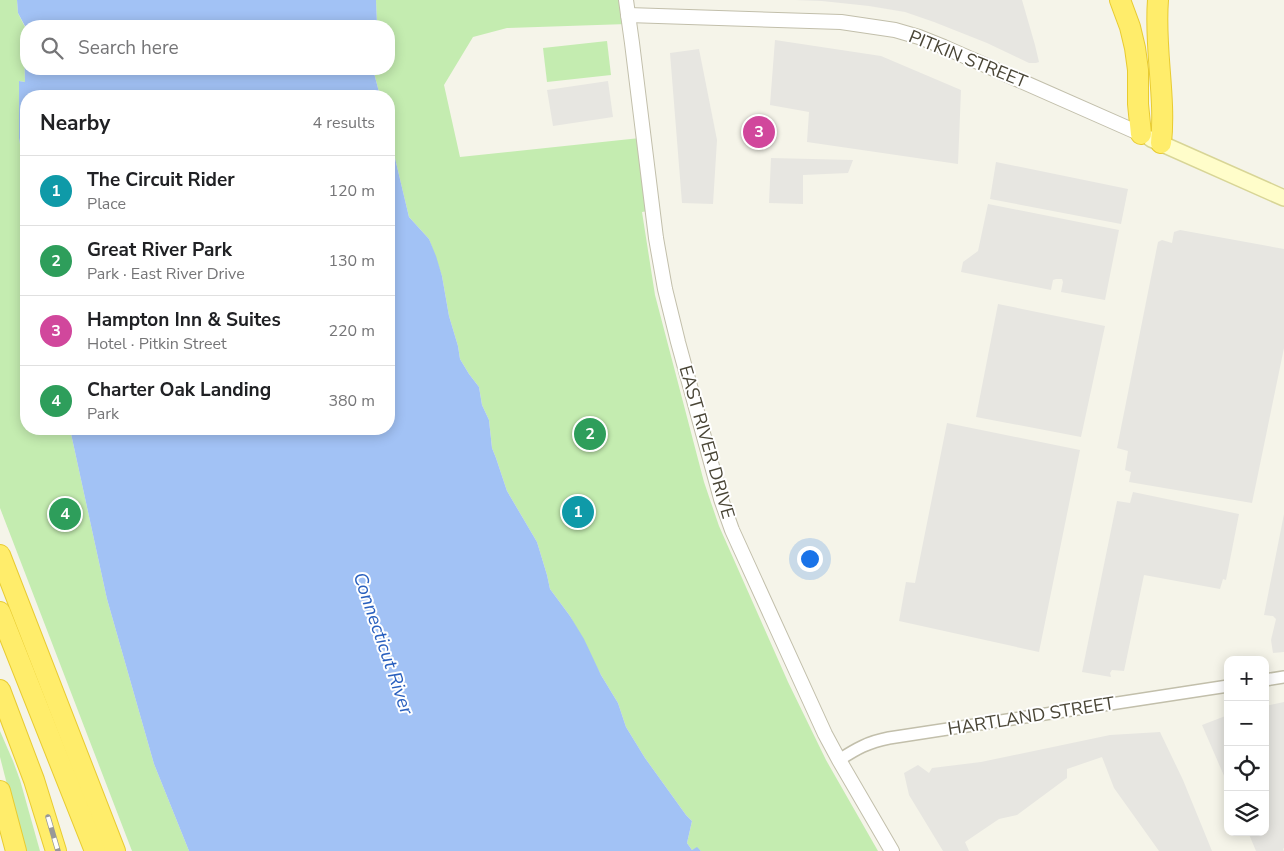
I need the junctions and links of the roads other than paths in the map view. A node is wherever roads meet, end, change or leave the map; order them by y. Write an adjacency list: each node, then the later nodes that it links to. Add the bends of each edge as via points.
1 (626, 0): 4 (street, EAST RIVER DRIVE)
2 (1120, 0): 5 (highway, via 1137,59)
3 (1158, 0): 6 (highway)
4 (628, 15): 5 (street, PITKIN STREET, via 841,22 895,30 952,50); 14 (street, EAST RIVER DRIVE, via 662,277 721,499 742,553)
5 (1141, 134): 6 (main road, PITKIN STREET)
6 (1161, 143): 7 (main road, PITKIN STREET)
7 (1284, 198)
8 (0, 555): 21 (highway)
9 (0, 612): 16 (highway)
10 (1284, 677): 11 (street)
11 (1269, 679)
12 (1224, 687): 14 (street, HARTLAND STREET, via 889,738 867,744)
13 (0, 690): 17 (highway, via 34,780)
14 (839, 760): 22 (street, EAST RIVER DRIVE)
15 (0, 791): 18 (highway)
16 (79, 809): 19 (highway, via 75,823); 20 (highway)
17 (55, 849)
18 (16, 851)
19 (83, 851)
20 (95, 851)
21 (115, 851)
22 (892, 851)

